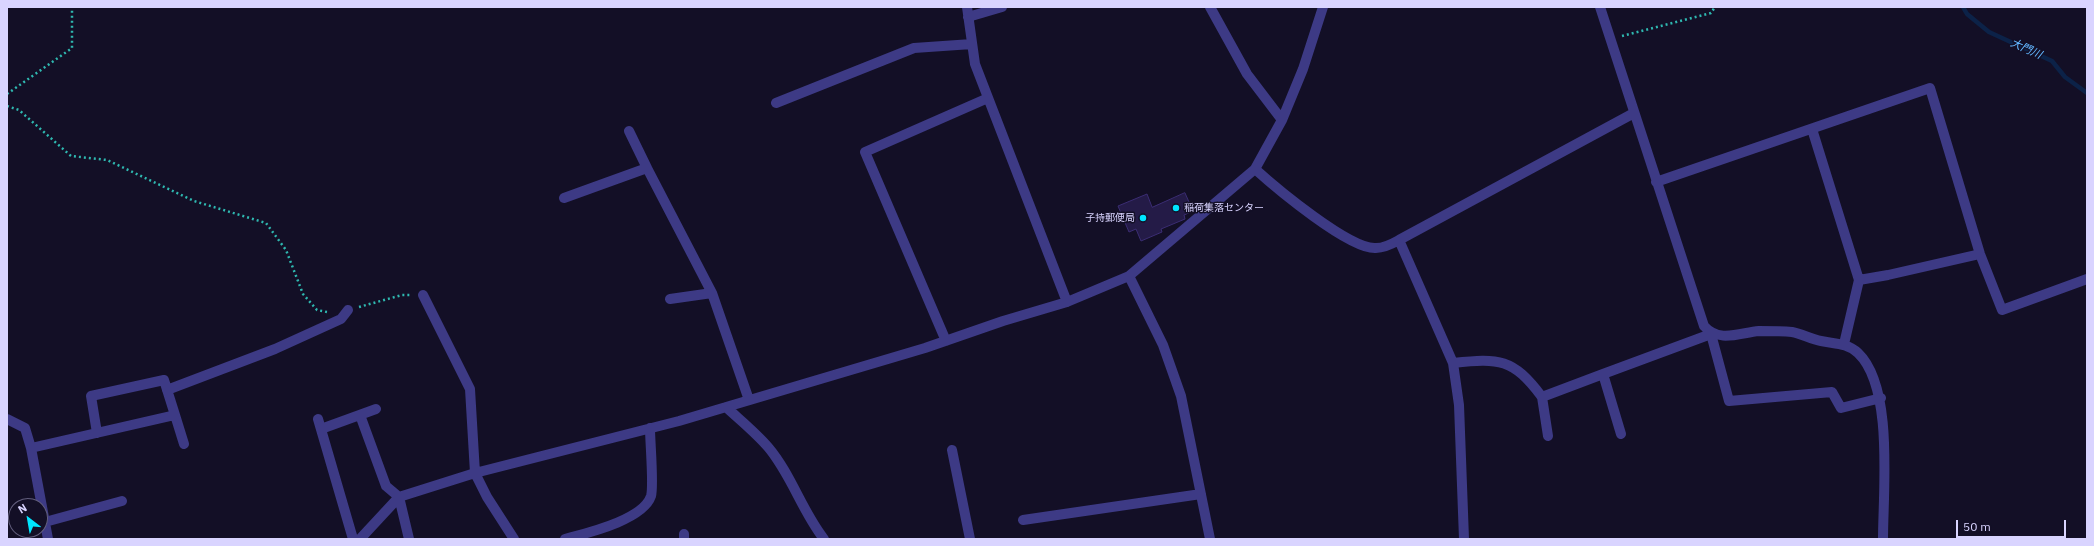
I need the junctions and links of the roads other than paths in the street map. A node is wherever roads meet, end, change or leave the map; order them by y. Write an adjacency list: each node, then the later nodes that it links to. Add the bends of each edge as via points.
1 (1002, 7): 5 (street)
2 (1210, 7): 10 (street, via 1248,74)
3 (1323, 7): 10 (street, via 1303,69)
4 (1600, 7): 9 (street)
5 (968, 12): 6 (street)
6 (972, 44): 7 (street, via 975,64); 8 (street, via 914,48)
7 (988, 98): 25 (street); 28 (street, via 865,152)
8 (776, 103)
9 (1634, 113): 15 (street); 17 (street)
10 (1282, 120): 14 (street)
11 (1812, 129): 15 (street); 18 (street, via 1930,88); 21 (street)
12 (629, 131): 13 (street)
13 (647, 168): 16 (street); 22 (street)
14 (1254, 169): 17 (street, via 1293,201 1351,240 1376,249); 19 (street)
15 (1656, 182): 27 (street, via 1704,326)
16 (564, 198)
17 (1399, 240): 30 (street)
18 (1980, 254): 20 (street, via 2002,310); 21 (street)
19 (1129, 276): 25 (street); 49 (street, via 1163,346 1181,396)
20 (2087, 279)
21 (1860, 280): 29 (street)
22 (712, 294): 24 (street); 35 (street)
23 (423, 295): 48 (street, via 470,389)
24 (670, 299)
25 (1067, 302): 28 (street)
26 (348, 310): 32 (street, via 341,320 275,349)
27 (1711, 334): 29 (street, via 1725,336 1759,331 1791,332 1821,341); 31 (street); 34 (street, via 1729,401 1832,392 1841,408)
28 (946, 340): 35 (street)
29 (1844, 344): 34 (street, via 1858,353 1870,370)
30 (1453, 363): 33 (street, via 1496,360 1513,366 1530,381); 63 (street, via 1459,405)
31 (1603, 374): 33 (street); 43 (street)
32 (167, 390): 38 (street); 42 (street, via 164,380 91,396)
33 (1542, 397): 44 (street)
34 (1881, 398): 64 (street, via 1884,445)
35 (749, 400): 36 (street)
36 (726, 407): 41 (street); 60 (street, via 769,447 815,528)
37 (376, 409): 39 (street)
38 (175, 415): 42 (street); 45 (street)
39 (360, 415): 50 (street, via 386,486); 55 (street, via 319,424)
40 (7, 419): 46 (street, via 25,428)
41 (650, 428): 48 (street); 59 (street, via 651,496 645,507 610,526)
42 (97, 432): 46 (street)
43 (1621, 434)
44 (1548, 436)
45 (184, 444)
46 (31, 448): 51 (street)
47 (952, 450): 61 (street)
48 (476, 473): 50 (street); 58 (street)
49 (1201, 494): 53 (street); 62 (street)
50 (399, 497): 56 (street); 57 (street)
51 (40, 498)
52 (122, 501): 54 (street)
53 (1023, 520)
54 (48, 521)
55 (354, 539)
56 (360, 539)
57 (409, 539)
58 (514, 539)
59 (565, 539)
60 (824, 539)
61 (970, 539)
62 (1210, 539)
63 (1464, 539)
64 (1883, 539)

